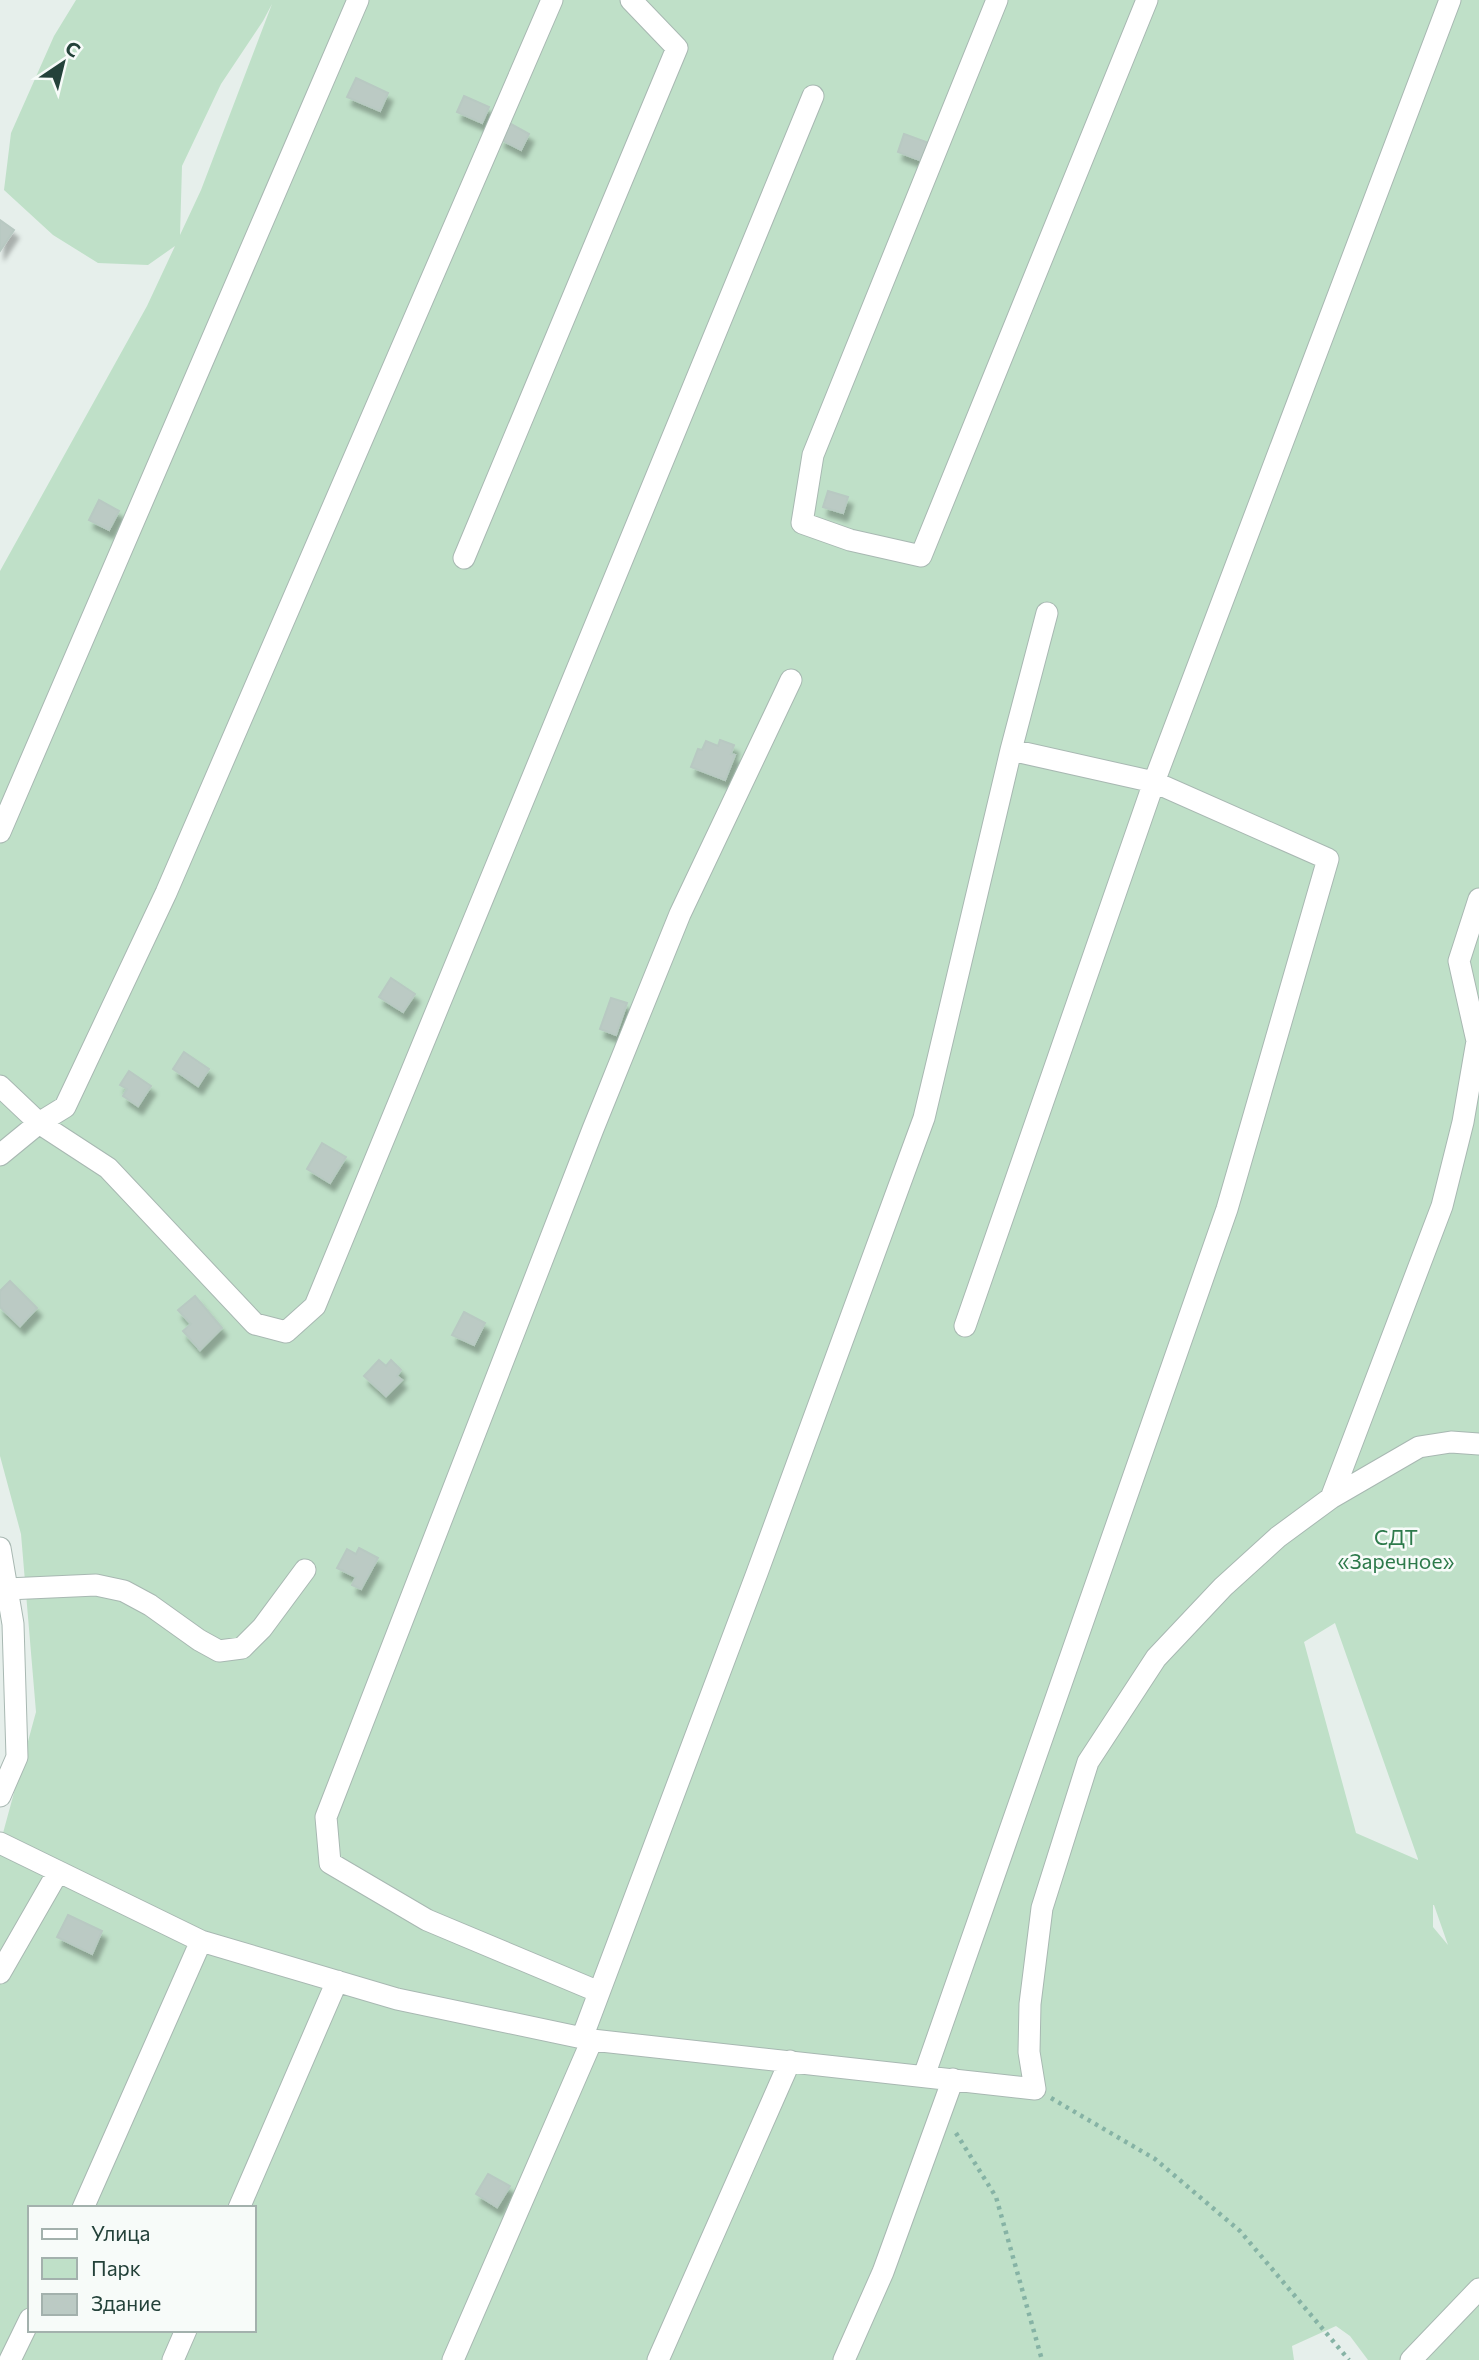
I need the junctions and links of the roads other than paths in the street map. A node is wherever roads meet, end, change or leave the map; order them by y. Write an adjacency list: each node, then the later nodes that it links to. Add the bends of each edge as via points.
1 (358, 0): 13 (street)
2 (552, 0): 16 (street, via 166,893 65,1107)
3 (631, 0): 8 (street, via 677,47)
4 (997, 0): 5 (street, via 813,455 802,523 850,540 921,556)
5 (1147, 0)
6 (1450, 0): 12 (street)
7 (813, 96): 16 (street, via 315,1306 286,1332 255,1324 108,1168)
8 (464, 558)
9 (1047, 614): 11 (street)
10 (791, 680): 30 (street, via 680,914 326,1817 330,1863 427,1920)
11 (1012, 750): 12 (street); 30 (street, via 924,1118)
12 (1154, 782): 18 (street); 33 (street, via 1328,859 1227,1209)
13 (0, 832)
14 (1479, 899): 20 (street, via 1459,961 1477,1041 1463,1122 1442,1206)
15 (0, 1086): 16 (street)
16 (39, 1123): 17 (street)
17 (0, 1155)
18 (965, 1326)
19 (1479, 1444): 20 (street, via 1419,1447)
20 (1331, 1498): 34 (street, via 1223,1587 1156,1658 1088,1762 1042,1908 1035,1949 1029,2052 1035,2089)
21 (0, 1548): 23 (street)
22 (305, 1570): 23 (street, via 242,1648 219,1651 124,1591 96,1585)
23 (7, 1589): 24 (street, via 13,1624 17,1757)
24 (0, 1796)
25 (0, 1843): 26 (street)
26 (58, 1872): 27 (street); 28 (street)
27 (201, 1941): 29 (street); 35 (street)
28 (0, 1973)
29 (337, 1981): 31 (street, via 397,1999); 36 (street)
30 (599, 1992): 31 (street)
31 (587, 2039): 32 (street); 42 (street)
32 (790, 2062): 33 (street); 43 (street)
33 (924, 2076): 34 (street)
34 (953, 2079): 44 (street, via 883,2272)
35 (84, 2206)
36 (240, 2206)
37 (1479, 2289): 45 (street)
38 (28, 2323): 40 (street)
39 (185, 2332): 41 (street)
40 (10, 2360)
41 (173, 2360)
42 (453, 2360)
43 (659, 2360)
44 (845, 2360)
45 (1411, 2360)

